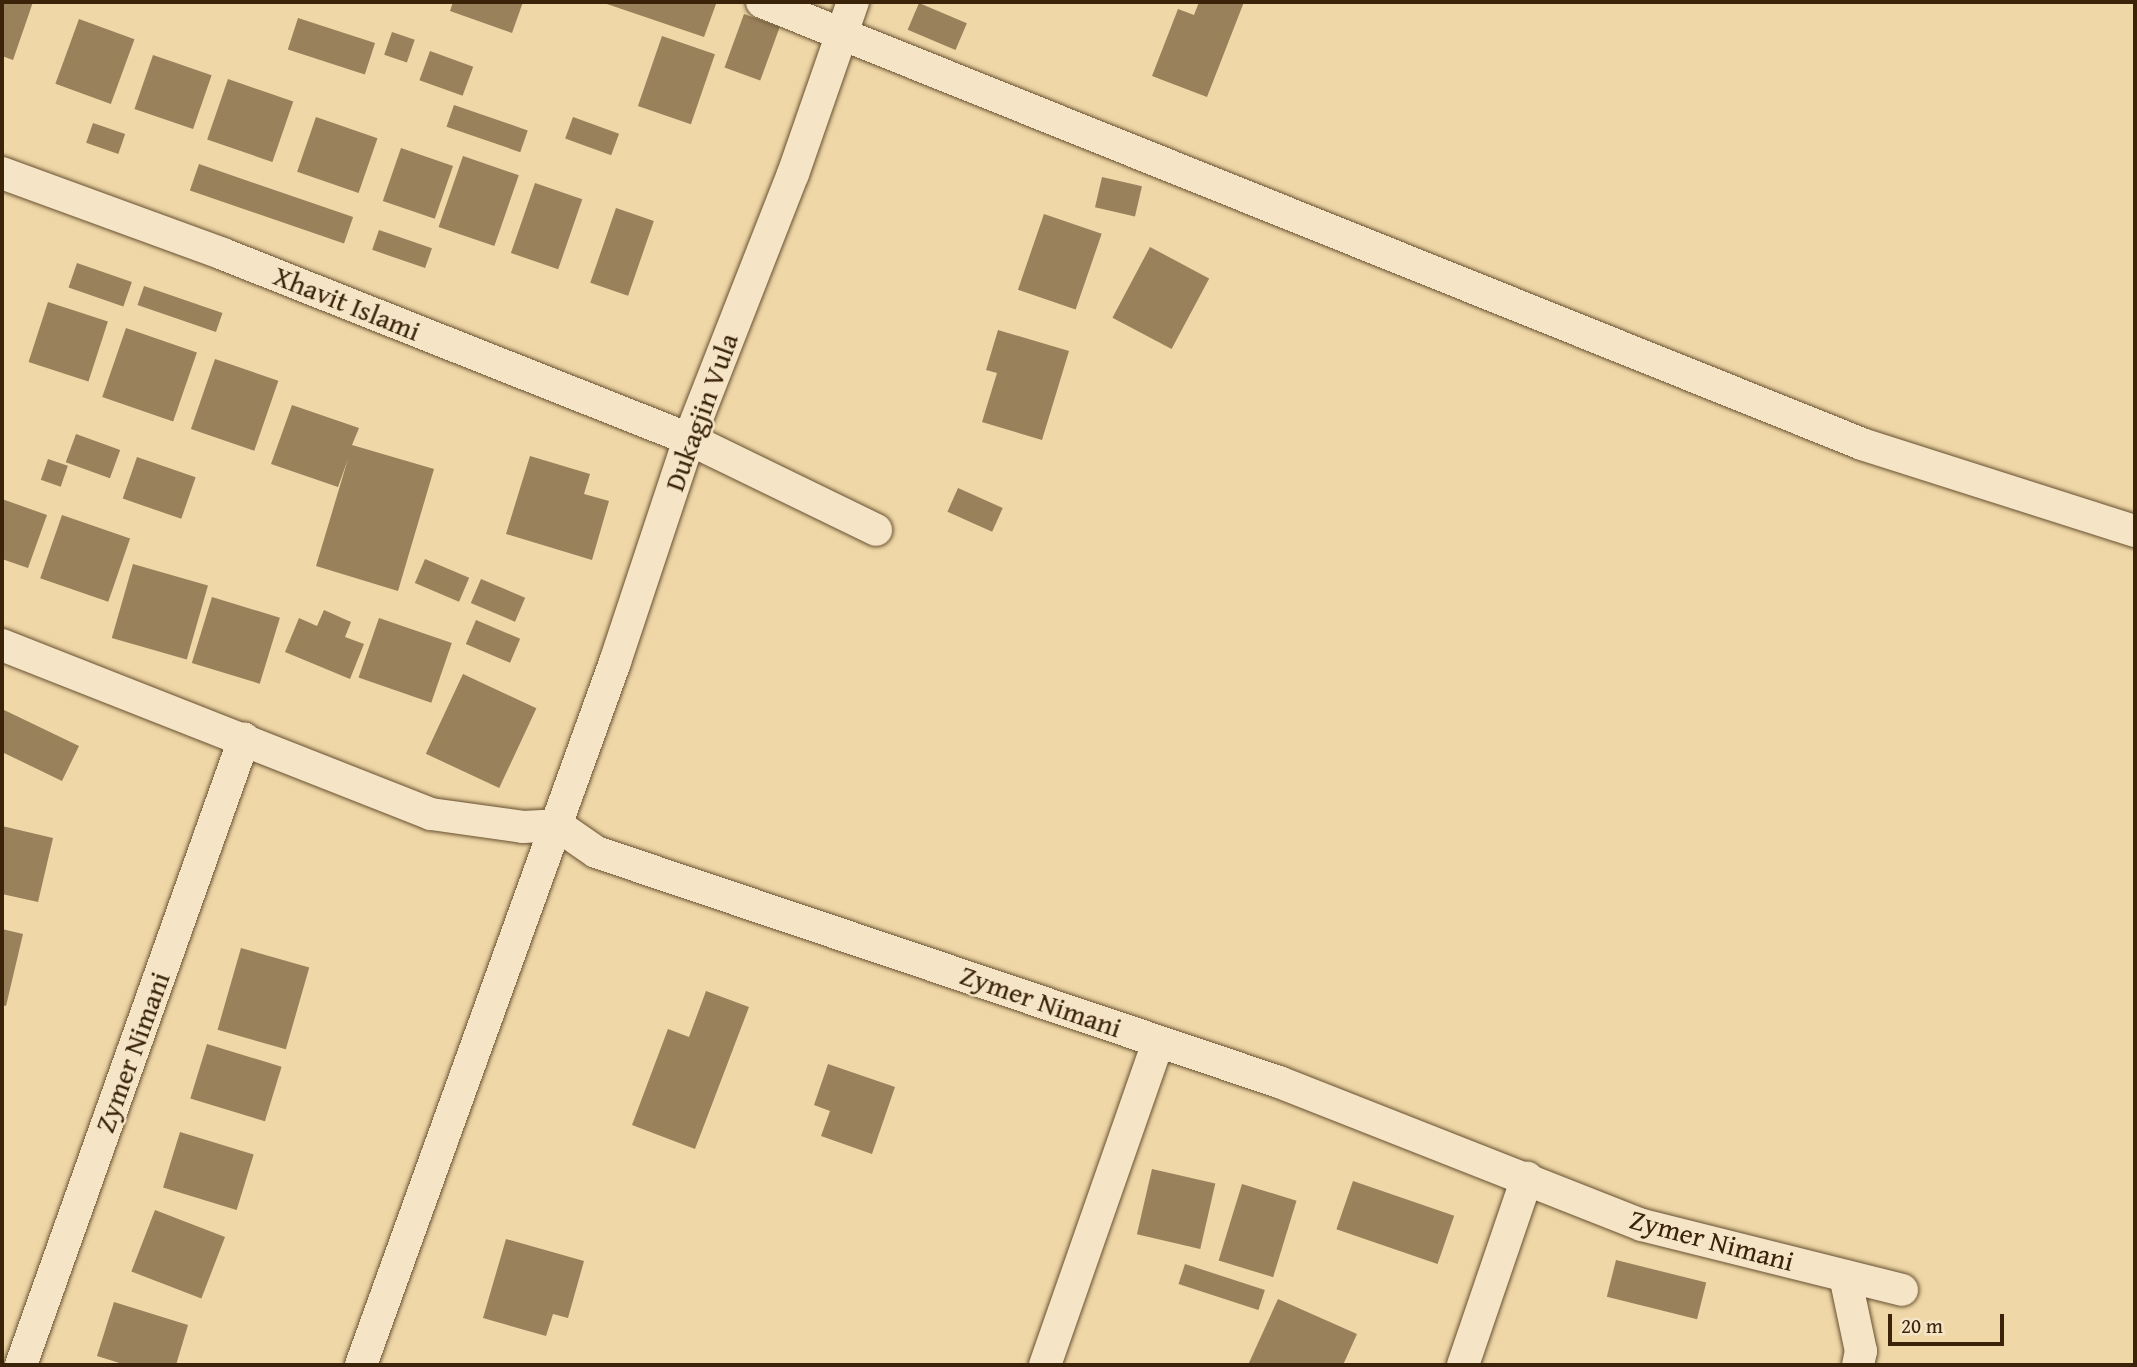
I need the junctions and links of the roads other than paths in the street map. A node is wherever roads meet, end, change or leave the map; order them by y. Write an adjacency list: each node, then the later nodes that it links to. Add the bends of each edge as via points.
1 (762, 2): 3 (street)
2 (853, 2): 3 (street, Dukagjin Vula)
3 (839, 33): 5 (street, Dukagjin Vula, via 793,174); 7 (street, via 1862,444)
4 (2, 173): 5 (street, Xhavit Islami, via 223,254)
5 (689, 439): 6 (street, Xhavit Islami); 10 (street, Dukagjin Vula)
6 (876, 530)
7 (2135, 531)
8 (2, 645): 9 (street)
9 (244, 739): 10 (street, via 431,814 523,827); 15 (street, Zymer Nimani)
10 (557, 825): 11 (street, Zymer Nimani, via 609,856); 16 (street)
11 (1158, 1043): 12 (street, Zymer Nimani, via 1279,1082); 17 (street)
12 (1527, 1178): 13 (street, Zymer Nimani, via 1642,1225); 18 (street)
13 (1845, 1276): 14 (street, Zymer Nimani); 19 (street, via 1861,1351)
14 (1902, 1290)
15 (21, 1365)
16 (361, 1365)
17 (1045, 1365)
18 (1463, 1365)
19 (1858, 1365)

